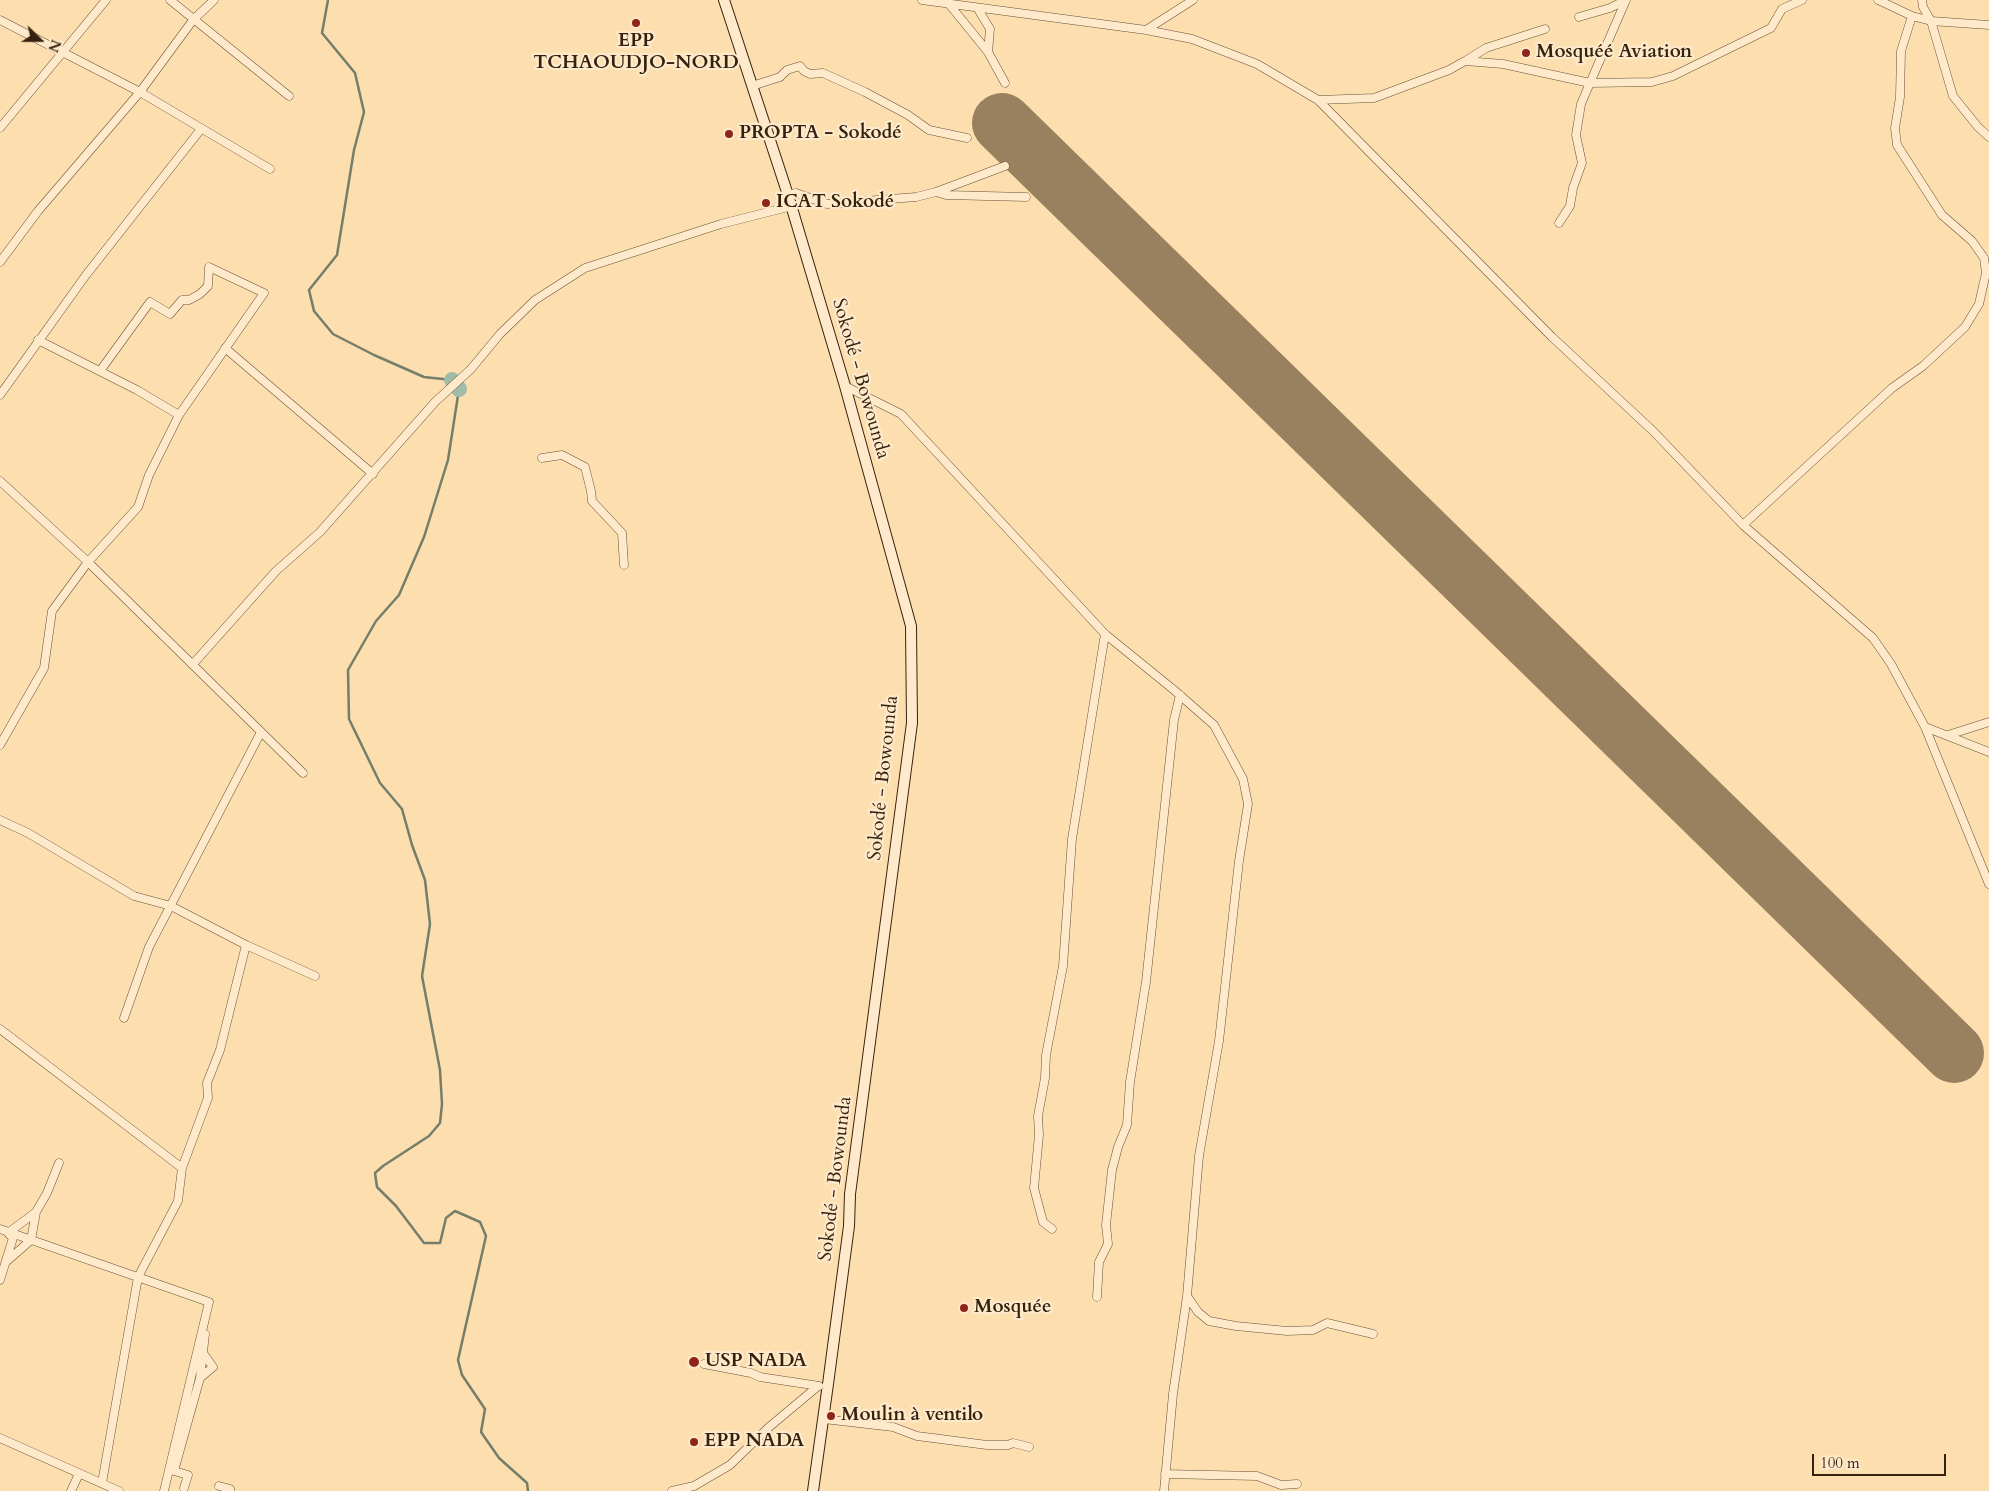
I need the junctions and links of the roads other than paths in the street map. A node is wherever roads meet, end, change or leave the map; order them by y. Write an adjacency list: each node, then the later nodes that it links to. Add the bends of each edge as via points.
1 (106, 0): 21 (street)
2 (170, 0): 16 (street)
3 (214, 0): 16 (street)
4 (724, 0): 26 (main road, Sokodé - Bowounda)
5 (922, 0): 11 (street)
6 (1193, 0): 20 (street)
7 (1626, 0): 14 (street); 25 (street)
8 (1802, 0): 25 (street, via 1782,9 1771,28 1673,76 1652,82)
9 (1878, 0): 13 (street)
10 (1922, 0): 17 (street)
11 (950, 4): 12 (street); 22 (street)
12 (978, 8): 20 (street); 22 (street, via 990,29)
13 (1912, 16): 17 (street); 51 (street, via 1902,51 1895,128 1897,145 1942,215 1972,241 1984,258 1986,273 1979,304 1965,328 1923,366 1892,388)
14 (1579, 17)
15 (0, 20): 21 (street)
16 (193, 20): 27 (street); 28 (street)
17 (1931, 21): 18 (street); 32 (street, via 1953,96)
18 (1989, 25)
19 (1545, 29): 23 (street, via 1486,48)
20 (1146, 30): 29 (street, via 1192,39 1258,64)
21 (63, 52): 27 (street); 30 (street)
22 (988, 52): 24 (street)
23 (1466, 61): 25 (street, via 1503,64); 29 (street, via 1374,98)
24 (1005, 83)
25 (1590, 83): 40 (street, via 1581,104 1576,136 1582,163 1570,206)
26 (752, 86): 33 (street, via 780,78 787,70 800,66 810,74 823,74 865,92 929,130); 37 (main road, Sokodé - Bowounda)
27 (140, 92): 31 (street); 41 (street, via 38,211)
28 (289, 96)
29 (1318, 100): 51 (street, via 1552,337 1653,431)
30 (0, 128)
31 (201, 128): 35 (street); 42 (street)
32 (1989, 137)
33 (967, 138)
34 (1005, 166): 36 (street)
35 (270, 169)
36 (936, 192): 37 (street, via 889,200 827,204 796,193); 38 (street)
37 (788, 195): 39 (main road, Sokodé - Bowounda)
38 (1026, 197)
39 (792, 206): 45 (main road, Sokodé - Bowounda); 49 (street, via 720,224 585,268 535,300 500,334)
40 (1559, 223)
41 (0, 262)
42 (38, 340): 44 (street); 46 (street)
43 (225, 348): 44 (street, via 264,293 209,267 208,286 189,300 182,300 170,314 150,302); 47 (street); 49 (street)
44 (100, 371): 47 (street)
45 (845, 386): 54 (street, via 901,414); 88 (main road, Sokodé - Bowounda, via 911,626 912,723)
46 (0, 395)
47 (178, 415): 52 (street, via 138,507)
48 (542, 458): 53 (street, via 562,455 585,467 592,502 622,533)
49 (373, 474): 55 (street, via 320,532 276,571)
50 (0, 481): 52 (street)
51 (1743, 525): 58 (street, via 1873,638 1892,664)
52 (88, 562): 55 (street); 61 (street, via 52,611 44,668)
53 (624, 565)
54 (1105, 634): 56 (street); 75 (street, via 1072,839 1062,966 1038,1116 1034,1188 1043,1222)
55 (192, 664): 59 (street)
56 (1180, 695): 81 (street, via 1214,725 1243,779 1248,804 1219,1041 1199,1156); 82 (street, via 1174,720 1127,1126 1112,1170 1106,1225 1108,1244 1100,1262)
57 (1989, 722): 60 (street)
58 (1925, 727): 60 (street); 65 (street)
59 (262, 732): 63 (street); 66 (street)
60 (1948, 735): 62 (street)
61 (0, 746)
62 (1989, 752)
63 (303, 773)
64 (0, 820): 66 (street, via 28,833 134,896)
65 (1989, 884)
66 (171, 906): 67 (street); 69 (street, via 149,947)
67 (246, 945): 68 (street); 72 (street, via 220,1050 207,1083 208,1098)
68 (315, 976)
69 (124, 1018)
70 (0, 1029): 72 (street)
71 (59, 1163): 73 (street)
72 (182, 1168): 79 (street, via 178,1201)
73 (36, 1212): 76 (street); 77 (street)
74 (0, 1229): 76 (street)
75 (1052, 1229)
76 (8, 1233): 77 (street); 78 (street, via 13,1238)
77 (31, 1240): 78 (street); 79 (street)
78 (6, 1262): 80 (street)
79 (138, 1277): 83 (street, via 209,1302); 95 (street)
80 (0, 1280)
81 (1187, 1296): 84 (street, via 1209,1321 1287,1331 1313,1330 1327,1323); 94 (street)
82 (1097, 1297)
83 (204, 1325): 85 (street); 101 (street)
84 (1373, 1334)
85 (203, 1353): 87 (street); 87 (street, via 213,1367)
86 (704, 1364): 89 (street)
87 (200, 1378): 98 (street, via 174,1471 188,1475)
88 (828, 1384): 89 (street); 90 (main road, Sokodé - Bowounda)
89 (817, 1387): 103 (street, via 768,1428 730,1466 694,1486)
90 (824, 1420): 92 (street, via 892,1427 917,1436); 104 (main road, Sokodé - Bowounda)
91 (1, 1441): 93 (street)
92 (1029, 1447)
93 (79, 1474): 95 (street); 99 (street)
94 (1165, 1474): 96 (street, via 1257,1476 1281,1485); 105 (street)
95 (102, 1483): 100 (street)
96 (1297, 1484)
97 (219, 1486): 102 (street)
98 (184, 1488)
99 (71, 1491)
100 (119, 1491)
101 (164, 1491)
102 (230, 1491)
103 (672, 1491)
104 (813, 1491)
105 (1164, 1491)

